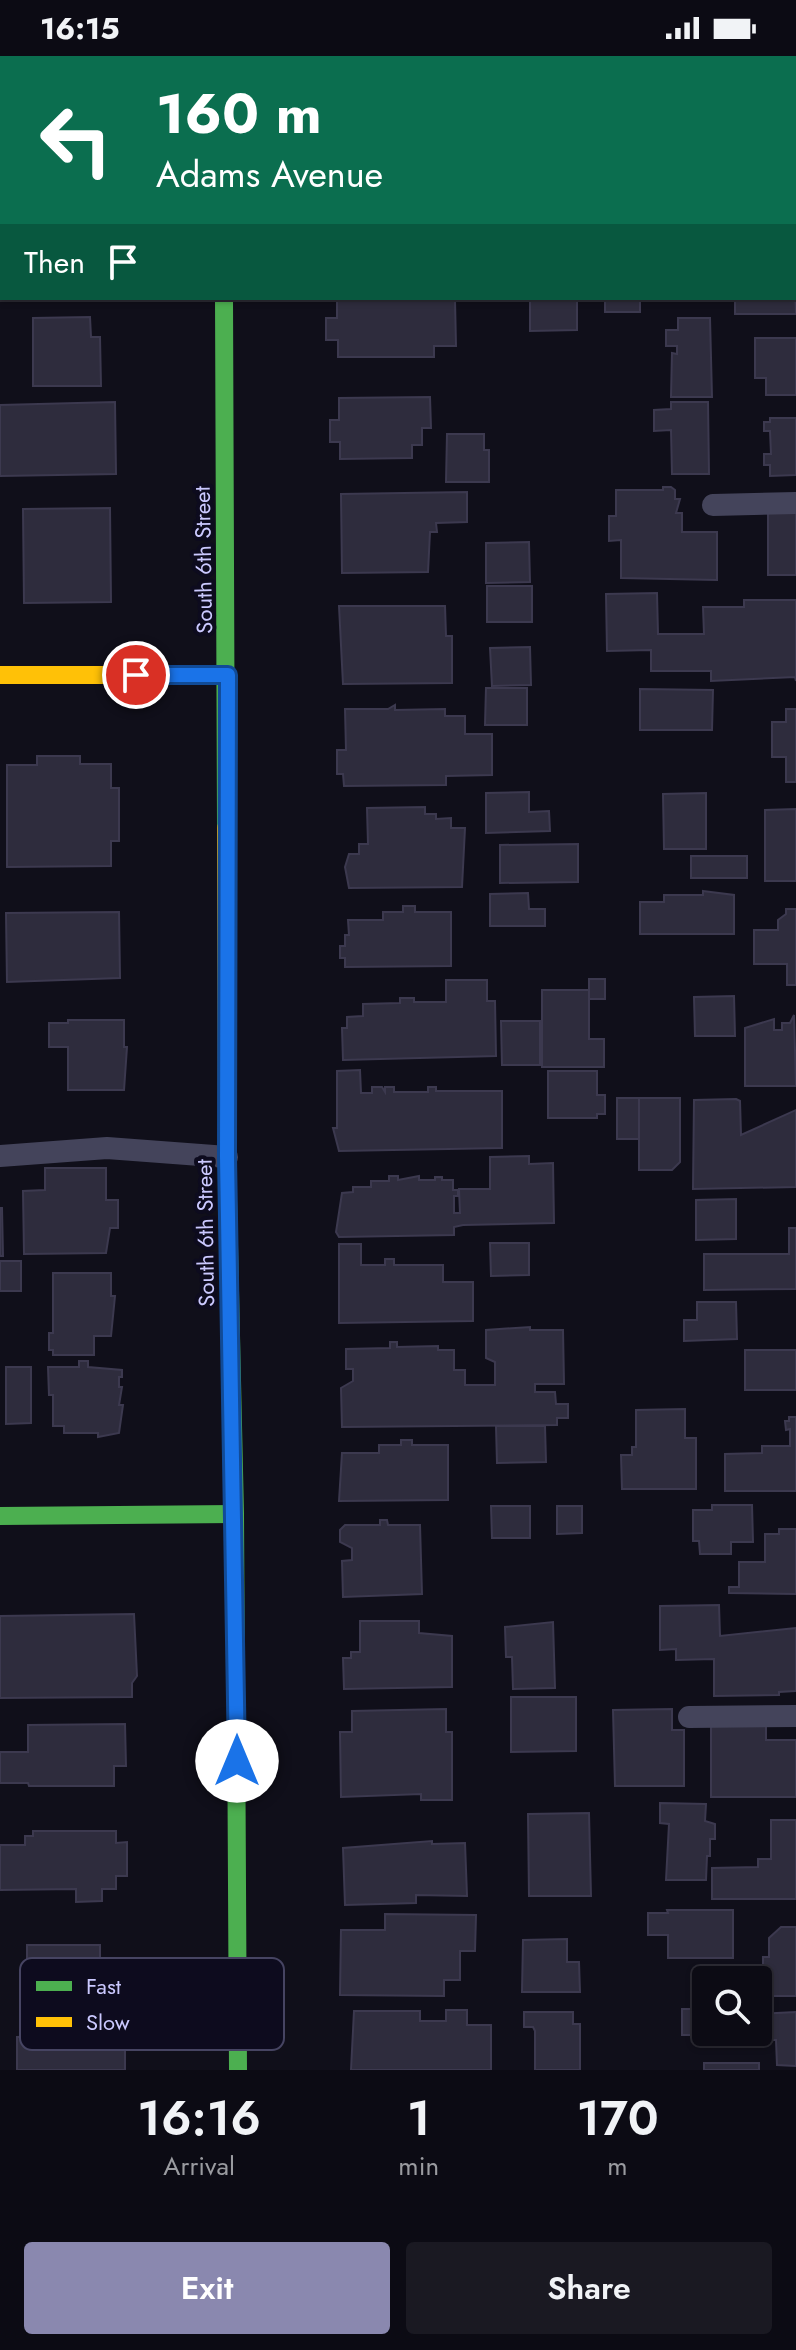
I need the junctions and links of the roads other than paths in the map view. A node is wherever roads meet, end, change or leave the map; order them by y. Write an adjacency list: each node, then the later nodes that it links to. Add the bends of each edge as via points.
1 (224, 300): 5 (street, South 6th Street)
2 (796, 503): 3 (lane)
3 (713, 505)
4 (0, 675): 5 (street)
5 (228, 675): 7 (street, South 6th Street)
6 (0, 1156): 7 (lane, via 107,1148)
7 (227, 1157): 8 (street, South 6th Street)
8 (235, 1514): 9 (street); 12 (street, South 6th Street)
9 (0, 1516)
10 (796, 1716): 11 (lane)
11 (689, 1717)
12 (237, 1958)
13 (238, 2050): 14 (street, South 6th Street)
14 (238, 2070)

